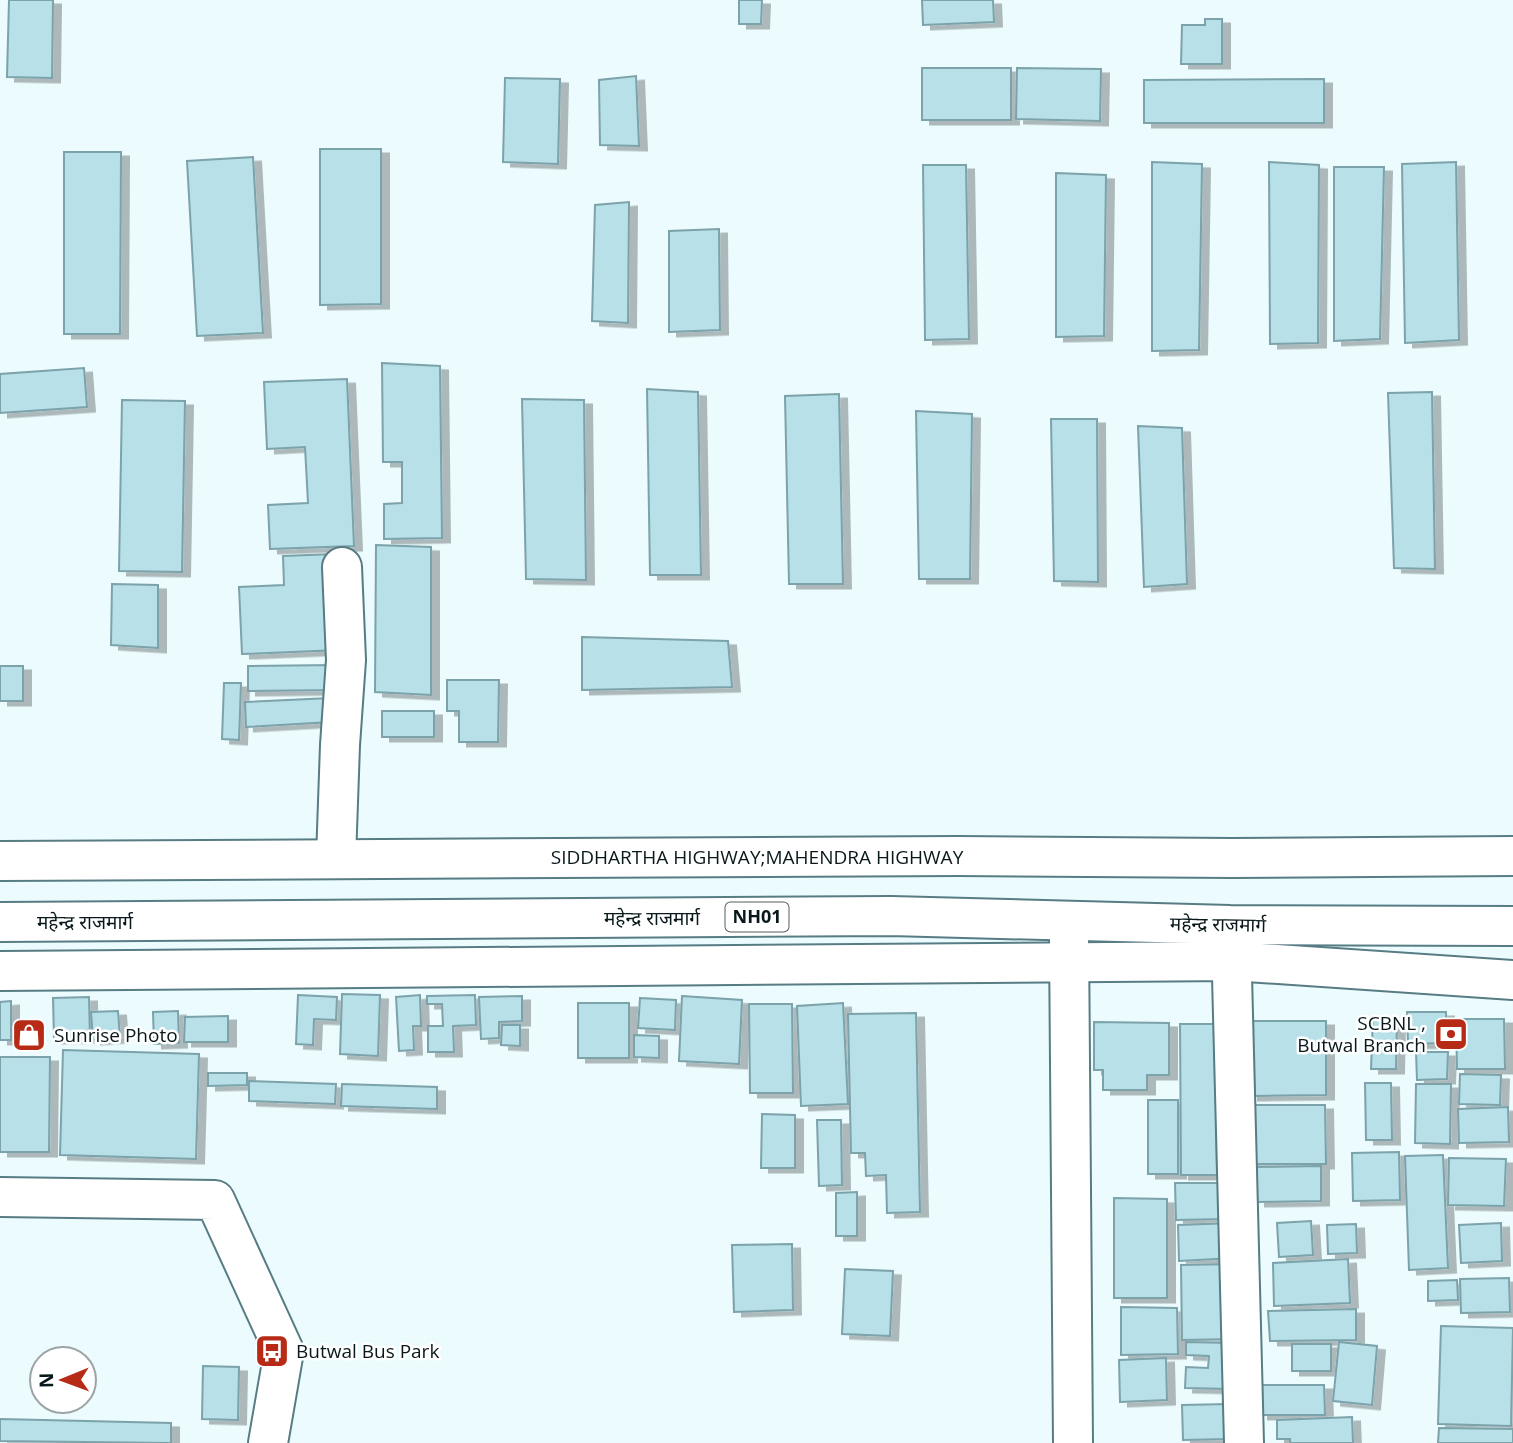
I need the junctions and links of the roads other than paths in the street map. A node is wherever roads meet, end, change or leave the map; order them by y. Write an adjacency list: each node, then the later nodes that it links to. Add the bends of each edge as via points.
1 (342, 567): 3 (main road, via 346,660)
2 (1513, 856): 3 (main road, SIDDHARTHA HIGHWAY;MAHENDRA HIGHWAY)
3 (336, 859): 4 (main road, SIDDHARTHA HIGHWAY;MAHENDRA HIGHWAY)
4 (0, 861)
5 (1069, 921): 6 (main road, महेन्द्र राजमार्ग / NH01, via 891,916); 8 (main road, महेन्द्र राजमार्ग / NH01); 9 (main road)
6 (0, 922)
7 (1513, 926): 8 (main road, महेन्द्र राजमार्ग / NH01)
8 (1231, 943): 9 (main road); 11 (main road); 15 (main road)
9 (1069, 963): 10 (main road); 14 (main road)
10 (0, 971)
11 (1513, 980)
12 (0, 1197): 13 (main road, via 215,1200 284,1351)
13 (268, 1443)
14 (1073, 1443)
15 (1244, 1443)

